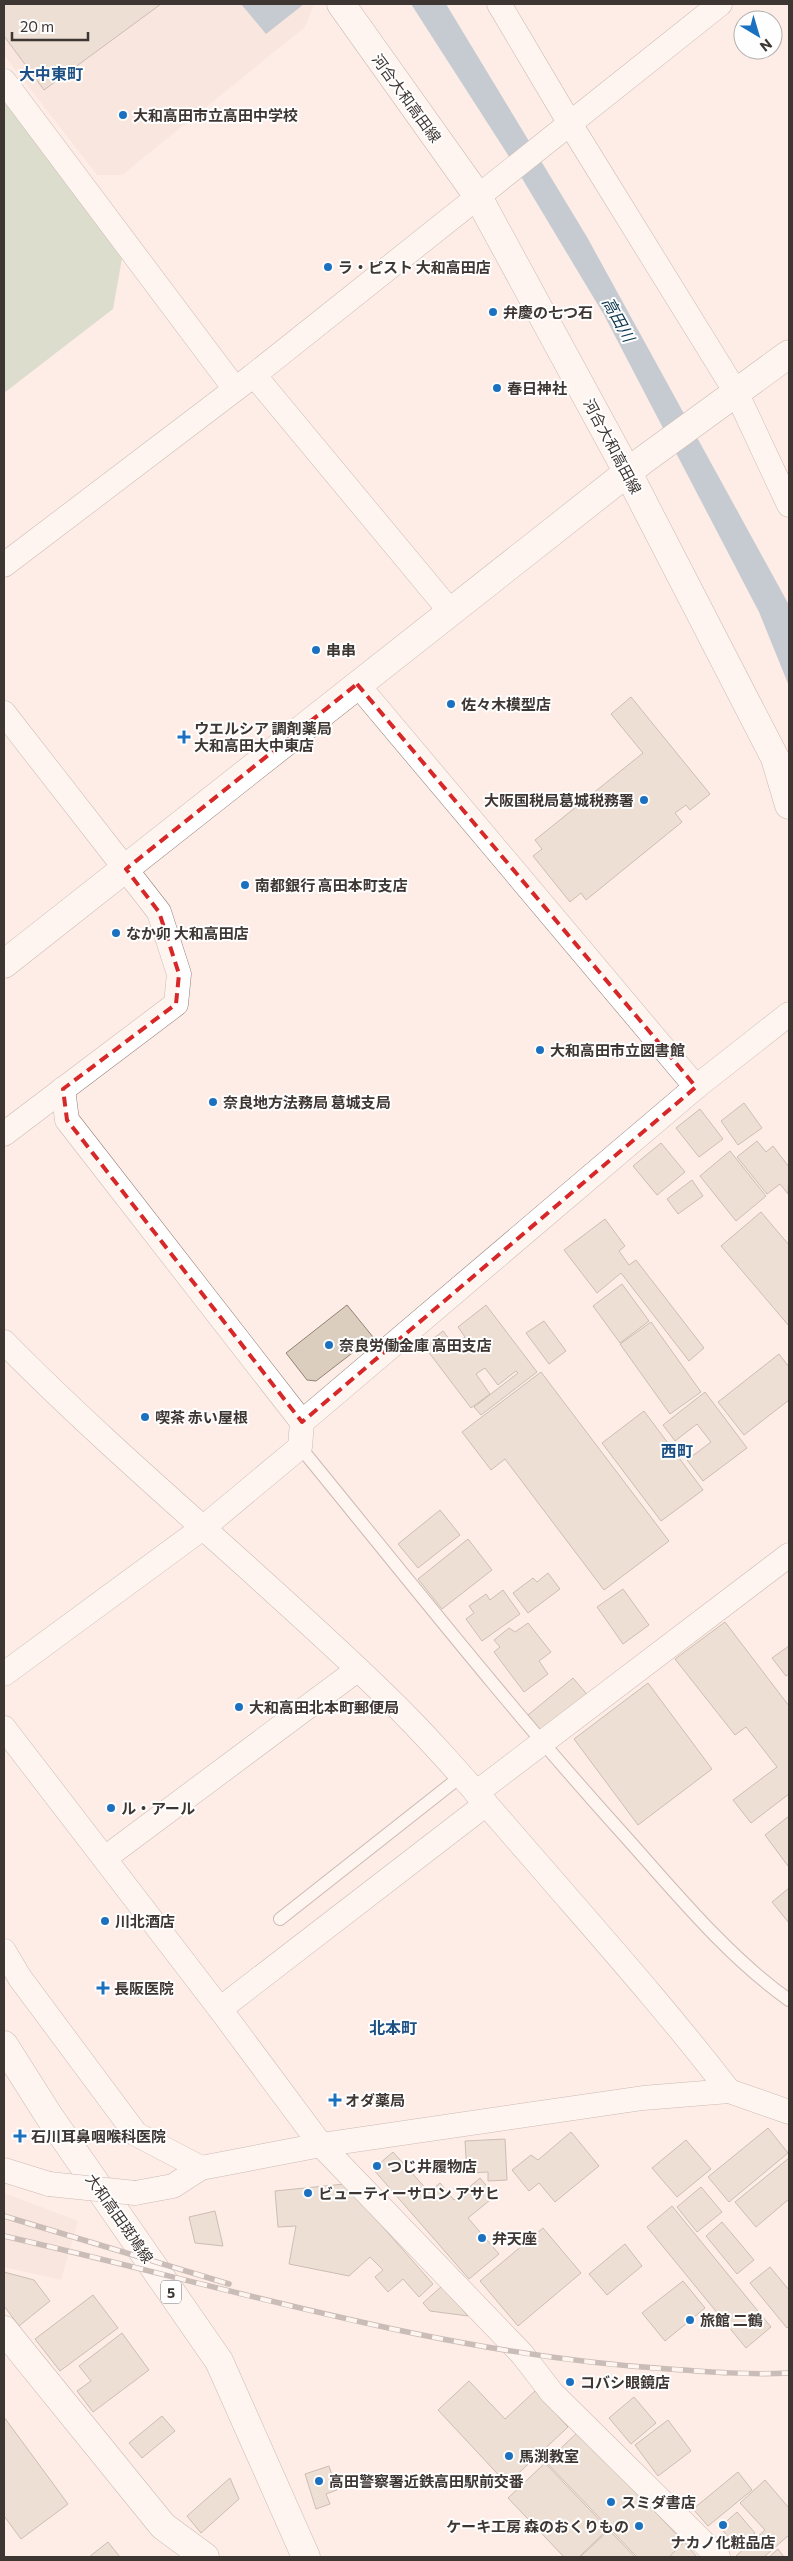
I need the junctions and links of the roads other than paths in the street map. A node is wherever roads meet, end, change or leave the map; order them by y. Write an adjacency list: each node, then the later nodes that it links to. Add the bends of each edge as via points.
1 (340, 4): 6 (main road, 河合大和高田線)
2 (499, 4): 5 (street)
3 (720, 4): 5 (street)
4 (4, 81): 8 (street)
5 (569, 122): 6 (street); 9 (street)
6 (487, 188): 8 (street); 10 (main road, 河合大和高田線)
7 (789, 354): 9 (main road)
8 (245, 382): 12 (street); 13 (street)
9 (728, 400): 10 (main road); 11 (street)
10 (635, 467): 13 (main road); 16 (main road, 河合大和高田線, via 775,758)
11 (789, 505)
12 (4, 565)
13 (450, 611): 14 (main road)
14 (357, 684): 17 (main road); 20 (street)
15 (4, 713): 17 (street)
16 (789, 805)
17 (126, 869): 18 (main road); 21 (street, via 159,912 179,974 176,1004)
18 (4, 964)
19 (789, 1014): 20 (street)
20 (696, 1087): 24 (street)
21 (63, 1089): 22 (street); 24 (street, via 67,1120)
22 (4, 1134)
23 (4, 1342): 26 (street, via 59,1398)
24 (302, 1422): 25 (street)
25 (300, 1448): 26 (street); 31 (lane)
26 (204, 1527): 28 (street); 29 (street)
27 (789, 1555): 31 (street)
28 (357, 1670): 32 (street, via 385,1695); 33 (street)
29 (4, 1674)
30 (4, 1728): 33 (street)
31 (542, 1745): 32 (street); 36 (lane, via 698,1918)
32 (474, 1792): 34 (lane); 37 (street); 39 (street, via 677,2023)
33 (105, 1858): 37 (street)
34 (280, 1919)
35 (4, 1950): 42 (street, via 26,1986 136,2134)
36 (789, 2000)
37 (220, 2009): 41 (street)
38 (4, 2044): 46 (main road, 大和高田斑鳩線 / 5, via 219,2361)
39 (729, 2091): 40 (street); 41 (street, via 643,2098)
40 (789, 2112)
41 (321, 2145): 42 (street); 47 (street, via 522,2354 552,2393)
42 (201, 2168): 43 (street, bridge, via 173,2186 135,2193 49,2184)
43 (4, 2170)
44 (4, 2330): 45 (main road, via 163,2526)
45 (205, 2557)
46 (306, 2557)
47 (718, 2557)

